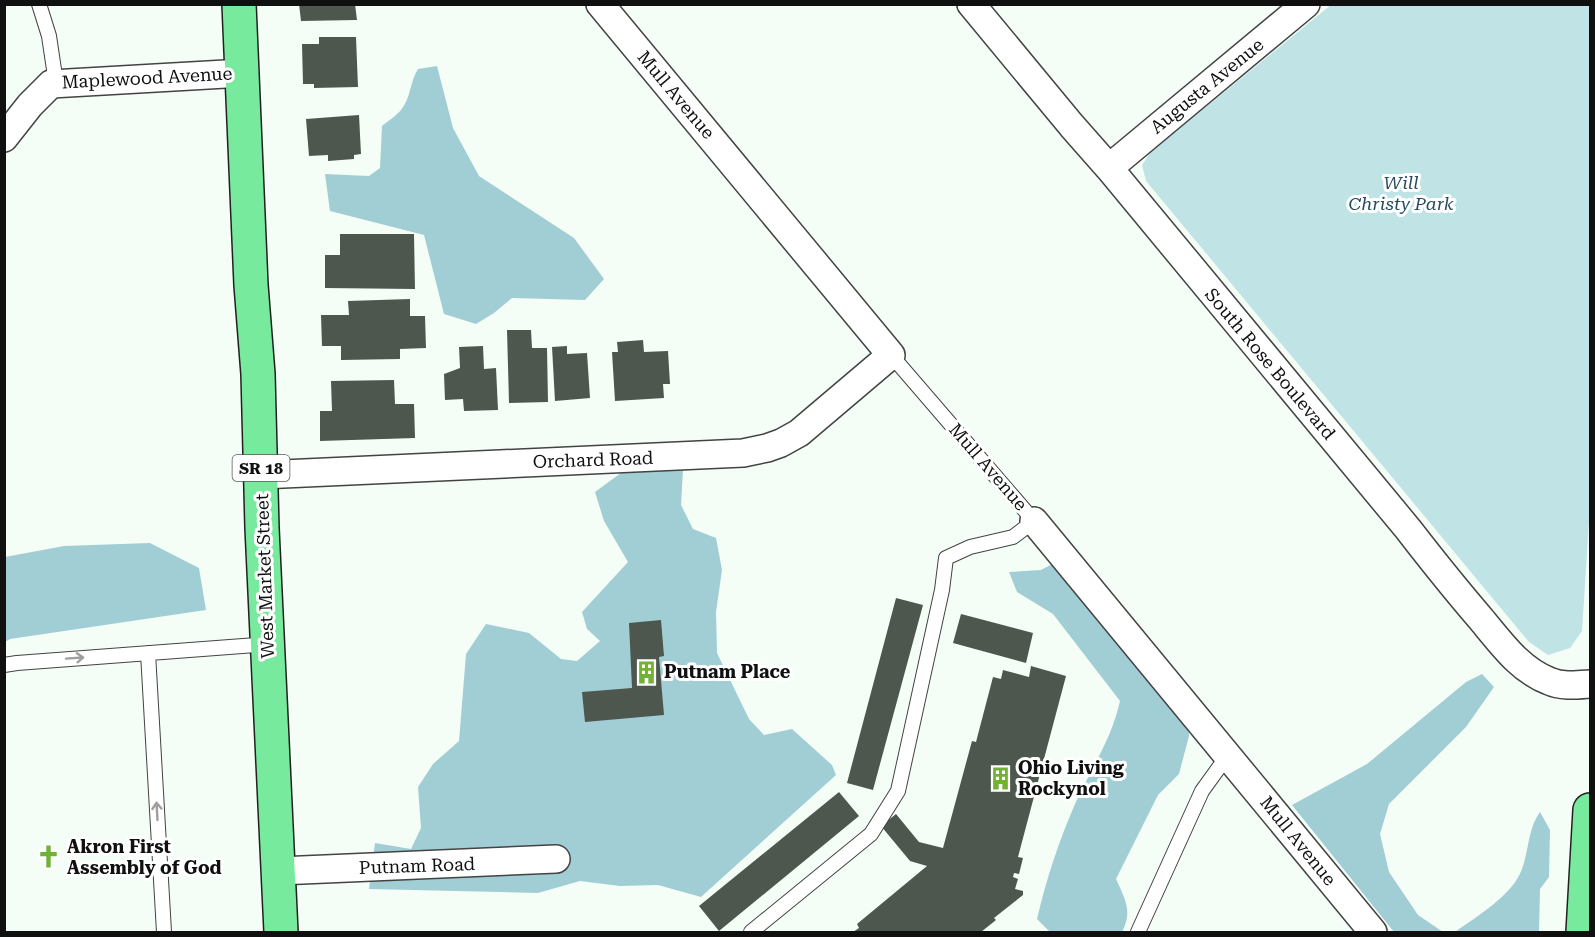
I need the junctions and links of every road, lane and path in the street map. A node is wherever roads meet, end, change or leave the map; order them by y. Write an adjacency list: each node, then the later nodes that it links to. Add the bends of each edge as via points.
1 (39, 4): 7 (lane, via 49,36)
2 (239, 4): 6 (main road, West Market Street / SR 18)
3 (600, 4): 10 (street, Mull Avenue)
4 (971, 4): 9 (street, South Rose Boulevard)
5 (1306, 4): 9 (street, Augusta Avenue)
6 (243, 73): 7 (street, Maplewood Avenue); 11 (main road, West Market Street / SR 18)
7 (56, 83): 8 (street, Maplewood Avenue, via 30,105)
8 (4, 138)
9 (1109, 168): 16 (street, South Rose Boulevard, via 1512,656 1531,673 1551,682)
10 (891, 355): 11 (street, Orchard Road, via 799,433 767,448 732,453); 12 (lane, Mull Avenue)
11 (261, 475): 13 (main road, West Market Street / SR 18)
12 (1034, 521): 17 (street, Mull Avenue); 23 (lane, via 1013,537 970,547 946,558 898,791 871,834)
13 (268, 644): 14 (lane); 20 (main road, West Market Street / SR 18)
14 (148, 653): 15 (lane, one-way to 14); 21 (lane, one-way to 14)
15 (11, 664)
16 (1590, 684)
17 (1228, 755): 24 (lane, via 1202,791); 25 (street, Mull Avenue)
18 (1590, 810): 26 (main road)
19 (556, 859): 20 (street, Putnam Road)
20 (279, 871): 22 (main road, West Market Street / SR 18)
21 (164, 933)
22 (281, 933)
23 (751, 933)
24 (1138, 933)
25 (1373, 933)
26 (1583, 933)

